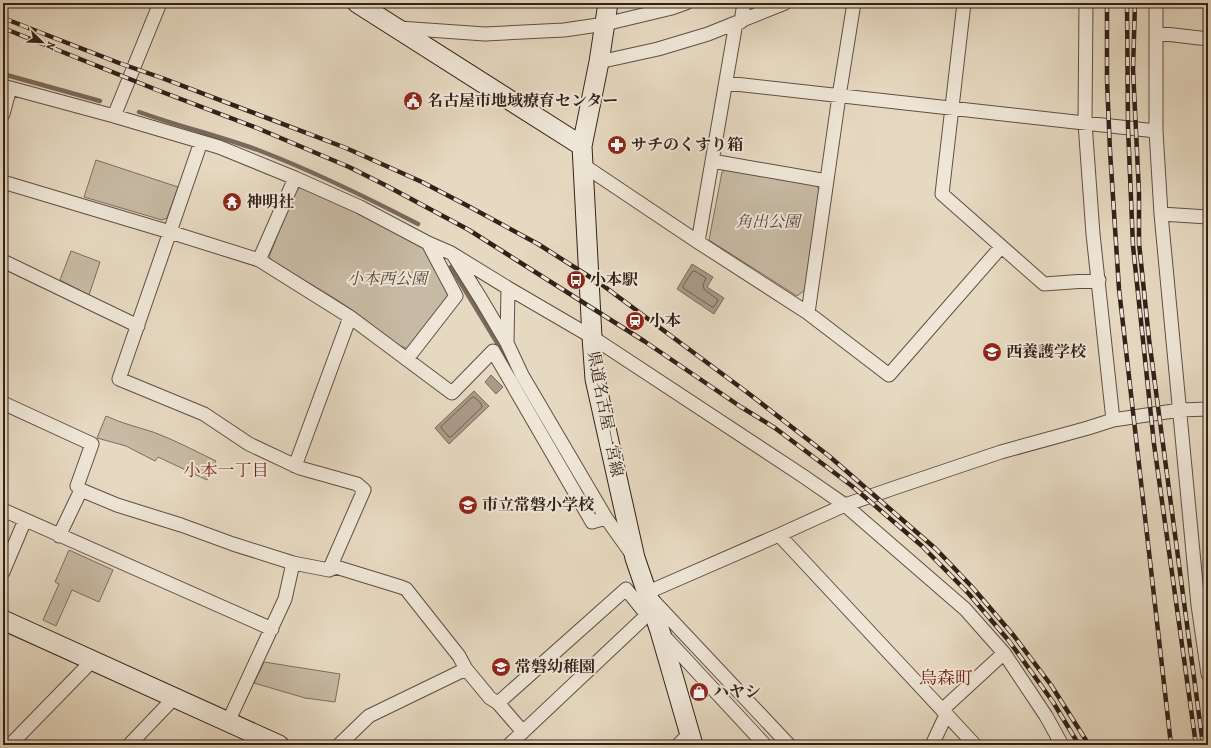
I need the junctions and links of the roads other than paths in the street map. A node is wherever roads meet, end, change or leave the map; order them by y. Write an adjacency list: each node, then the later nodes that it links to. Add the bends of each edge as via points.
1 (160, 3): 22 (street)
2 (608, 3): 12 (main road, 県道名古屋一宮線)
3 (686, 3): 12 (street)
4 (744, 3): 11 (street)
5 (785, 3): 11 (street)
6 (854, 3): 19 (street)
7 (964, 3): 20 (street)
8 (1086, 3): 23 (street)
9 (1156, 3): 14 (street)
10 (366, 5): 13 (main road)
11 (739, 23): 16 (street, via 658,49); 17 (street)
12 (605, 24): 13 (street, via 564,30 485,34); 16 (main road, 県道名古屋一宮線)
13 (395, 28): 26 (main road)
14 (1157, 33): 15 (street); 24 (street)
15 (1208, 38)
16 (598, 62): 26 (main road, 県道名古屋一宮線)
17 (726, 83): 19 (street); 27 (street)
18 (6, 87): 21 (street); 22 (street)
19 (839, 96): 20 (street); 30 (street)
20 (952, 108): 23 (street); 37 (street, via 942,194)
21 (3, 114)
22 (114, 116): 25 (street)
23 (1085, 122): 24 (street); 41 (street)
24 (1156, 131): 32 (street)
25 (201, 142): 29 (street); 34 (street)
26 (582, 146): 28 (main road, 県道名古屋一宮線)
27 (712, 161): 30 (street); 35 (street)
28 (582, 165): 35 (street); 46 (main road, 県道名古屋一宮線)
29 (295, 178): 36 (street, via 360,207); 39 (street)
30 (827, 181): 43 (street)
31 (3, 182): 34 (street)
32 (1161, 214): 33 (street); 51 (street)
33 (1208, 217)
34 (170, 232): 39 (street); 45 (street)
35 (698, 242): 43 (street)
36 (428, 243): 38 (street); 48 (street, via 456,296)
37 (1001, 247): 41 (street, via 1044,284); 43 (street, via 889,375)
38 (451, 253): 42 (street); 47 (street)
39 (259, 260): 44 (street)
40 (3, 261): 45 (street)
41 (1098, 280): 52 (street)
42 (508, 288): 46 (street); 47 (street)
43 (808, 313)
44 (350, 317): 48 (street); 53 (street)
45 (138, 326): 53 (street, via 119,379 204,414 249,444)
46 (592, 337): 55 (street); 61 (main road, 県道名古屋一宮線, via 596,378)
47 (507, 343): 57 (street, via 526,381)
48 (407, 359): 57 (street, via 452,394 493,351 592,522)
49 (3, 403): 54 (street, via 92,444 77,486)
50 (1208, 409): 51 (street)
51 (1180, 410): 52 (street); 66 (street)
52 (1113, 420): 55 (street, via 1001,452)
53 (295, 466): 63 (street, via 357,484 364,490)
54 (81, 490): 60 (street); 62 (street, via 117,505)
55 (845, 505): 59 (street); 72 (street, via 966,609)
56 (3, 510): 58 (street)
57 (606, 518): 61 (street)
58 (25, 520): 60 (street); 64 (street)
59 (779, 535): 65 (street); 78 (street)
60 (59, 536): 70 (street)
61 (635, 558): 65 (main road, 県道名古屋一宮線)
62 (293, 563): 63 (street); 70 (street, via 285,599)
63 (329, 570): 74 (street, via 336,567 401,586 459,656)
64 (3, 572)
65 (646, 594): 67 (main road, 県道名古屋一宮線); 88 (street)
66 (1198, 605): 68 (street); 75 (street)
67 (650, 614): 71 (main road, 県道名古屋一宮線); 77 (street, via 626,589); 80 (street)
68 (1208, 616)
69 (3, 620): 73 (main road)
70 (272, 629): 79 (street)
71 (660, 631): 81 (main road, 県道名古屋一宮線); 87 (street)
72 (1004, 654): 78 (street); 91 (street, via 1046,716)
73 (93, 660): 76 (main road); 82 (street)
74 (466, 669): 77 (street, via 490,698); 85 (street, via 370,716)
75 (1208, 674)
76 (175, 697): 79 (main road); 83 (street)
77 (498, 703): 80 (street)
78 (944, 713): 89 (street); 90 (street)
79 (228, 722): 84 (main road)
80 (523, 732): 86 (street)
81 (687, 741)
82 (10, 745)
83 (129, 745)
84 (278, 745)
85 (339, 745)
86 (509, 745)
87 (766, 745)
88 (788, 745)
89 (932, 745)
90 (974, 745)
91 (1062, 745)

